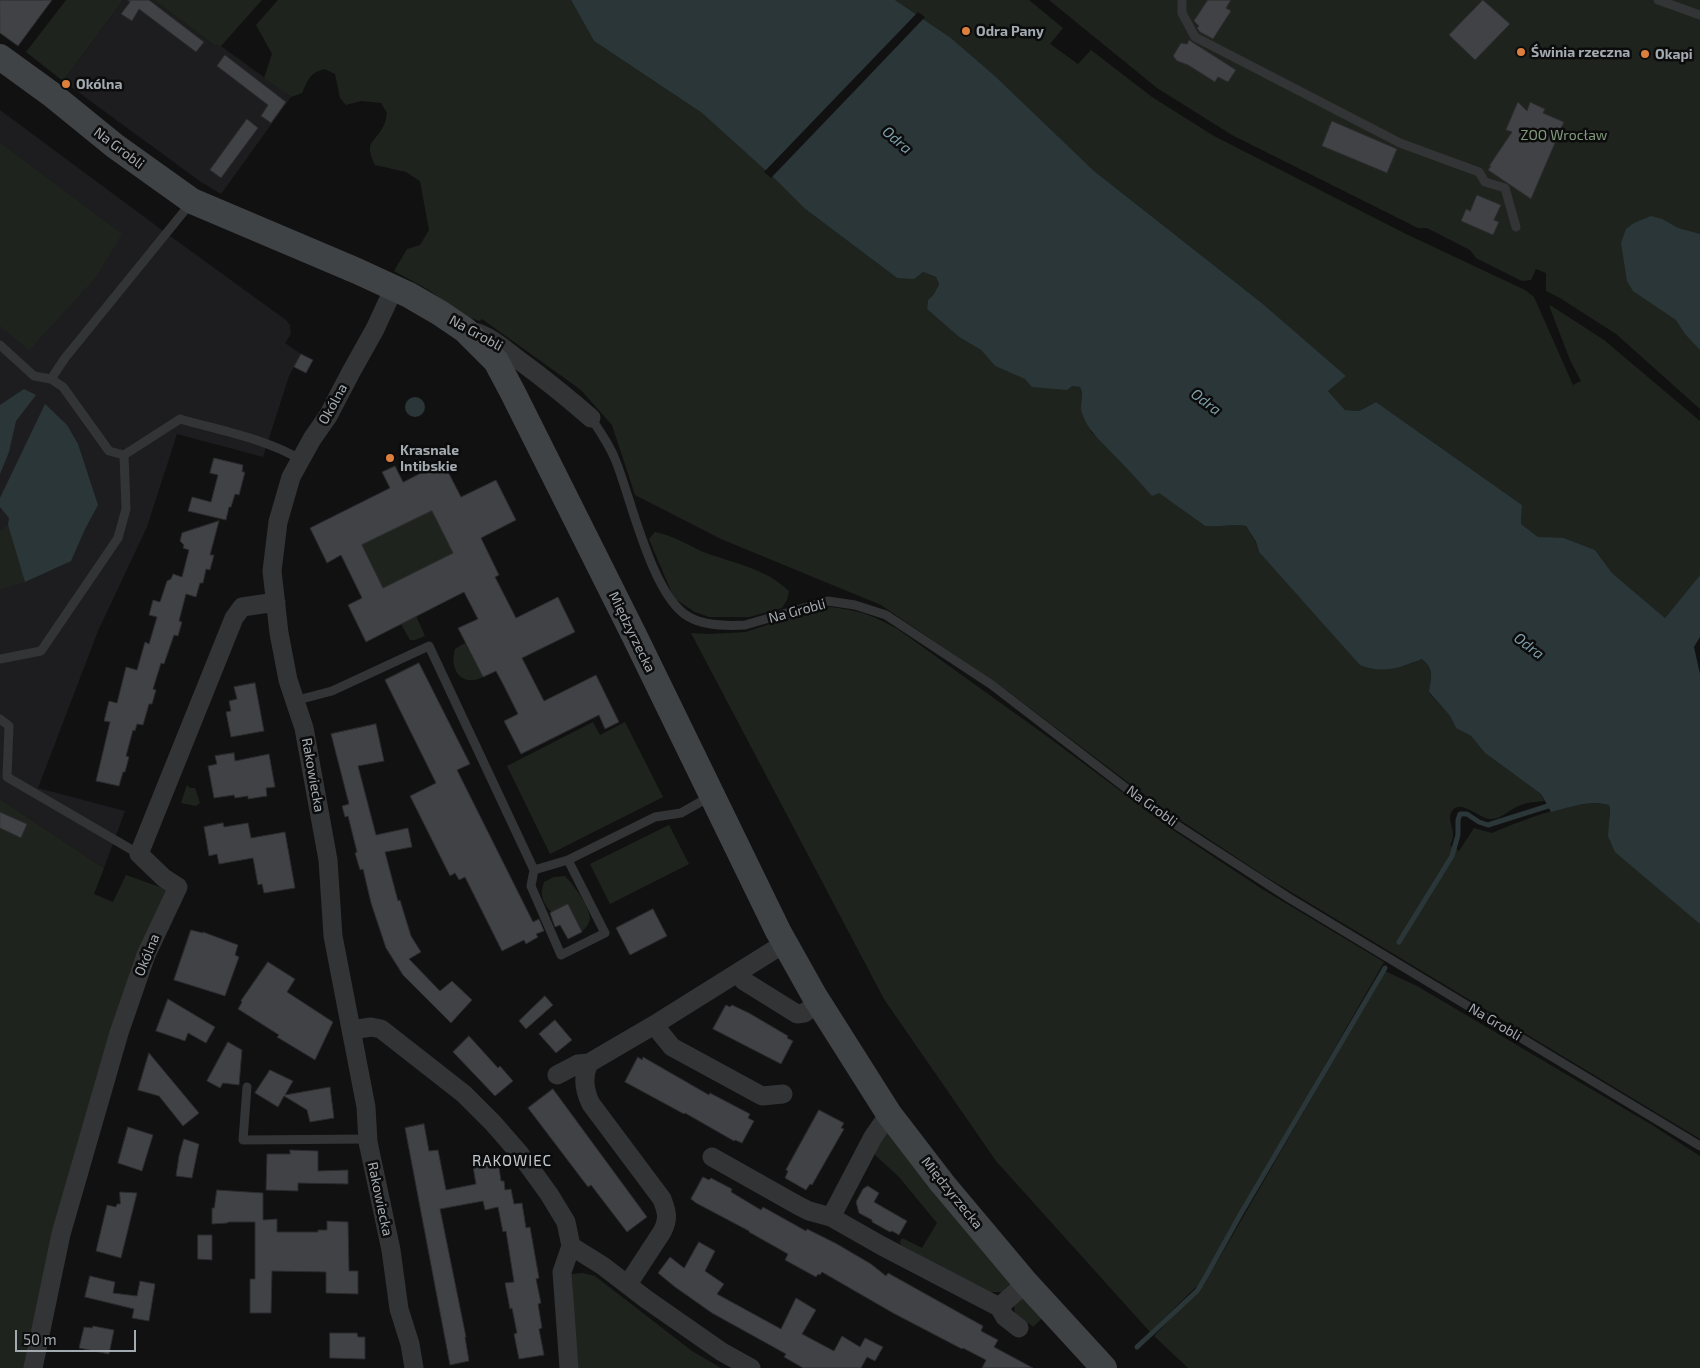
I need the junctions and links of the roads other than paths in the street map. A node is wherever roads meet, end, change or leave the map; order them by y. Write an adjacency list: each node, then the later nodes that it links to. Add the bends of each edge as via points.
1 (1182, 0): 6 (lane, via 1182,13 1195,37 1400,143 1480,172 1485,182 1505,188)
2 (1658, 0): 3 (lane)
3 (1700, 15)
4 (0, 57): 5 (street, Na Grobli)
5 (192, 201): 7 (street, Na Grobli); 10 (lane)
6 (1516, 228)
7 (394, 288): 8 (street, Na Grobli); 13 (street, Okólna, via 375,330)
8 (465, 330): 11 (street, Na Grobli, via 490,338); 19 (street, Międzyrzecka, via 496,361 513,392)
9 (0, 345): 10 (lane, via 34,376)
10 (51, 378): 12 (lane, via 63,387 109,450)
11 (591, 418): 34 (lane, Na Grobli, via 617,463 663,589 688,616 707,623 745,625 828,601 886,615 992,685 1161,815 1289,898)
12 (124, 455): 13 (lane, via 180,419 267,444); 16 (lane, via 126,509 118,538 41,651)
13 (301, 460): 14 (street, Okólna, via 291,477)
14 (278, 522): 15 (street, Rakowiecka, via 272,570)
15 (276, 602): 17 (street, Rakowiecka, via 279,633); 20 (street, via 242,607 234,618)
16 (0, 659)
17 (294, 701): 22 (lane, via 332,691 429,646); 27 (street, Rakowiecka, via 304,728 323,831 333,936)
18 (0, 719): 20 (lane, via 9,726 7,777)
19 (712, 796): 21 (lane, via 681,813 655,817); 23 (street, Międzyrzecka)
20 (139, 854): 42 (street, Okólna, via 178,887 146,955 119,1033 61,1234)
21 (568, 860): 22 (lane); 22 (lane, via 605,933 561,954 530,886)
22 (534, 870)
23 (785, 943): 24 (street); 25 (street, Międzyrzecka)
24 (738, 973): 25 (street, via 744,981 798,1014); 26 (street)
25 (819, 1003): 32 (street, Międzyrzecka)
26 (654, 1024): 28 (street); 31 (street, via 672,1047 762,1096)
27 (352, 1030): 33 (street, Rakowiecka, via 366,1107); 37 (street, via 381,1029 476,1105 520,1154 549,1194 566,1222)
28 (589, 1062): 29 (street); 39 (street, via 584,1082 591,1104 662,1199 668,1217 662,1232)
29 (558, 1075)
30 (247, 1087): 33 (lane, via 242,1140)
31 (783, 1094)
32 (889, 1114): 36 (street, via 873,1137); 38 (street, Międzyrzecka)
33 (368, 1139): 43 (street, Rakowiecka, via 391,1250 398,1309)
34 (1700, 1146)
35 (712, 1157): 36 (street, via 809,1211)
36 (831, 1217): 40 (street)
37 (571, 1246): 39 (street); 44 (street, via 562,1272)
38 (1026, 1283): 40 (street); 46 (street, Międzyrzecka)
39 (628, 1284): 45 (street, via 692,1332)
40 (999, 1307): 41 (street)
41 (1019, 1328)
42 (33, 1368)
43 (414, 1368)
44 (568, 1368)
45 (751, 1368)
46 (1104, 1368)

